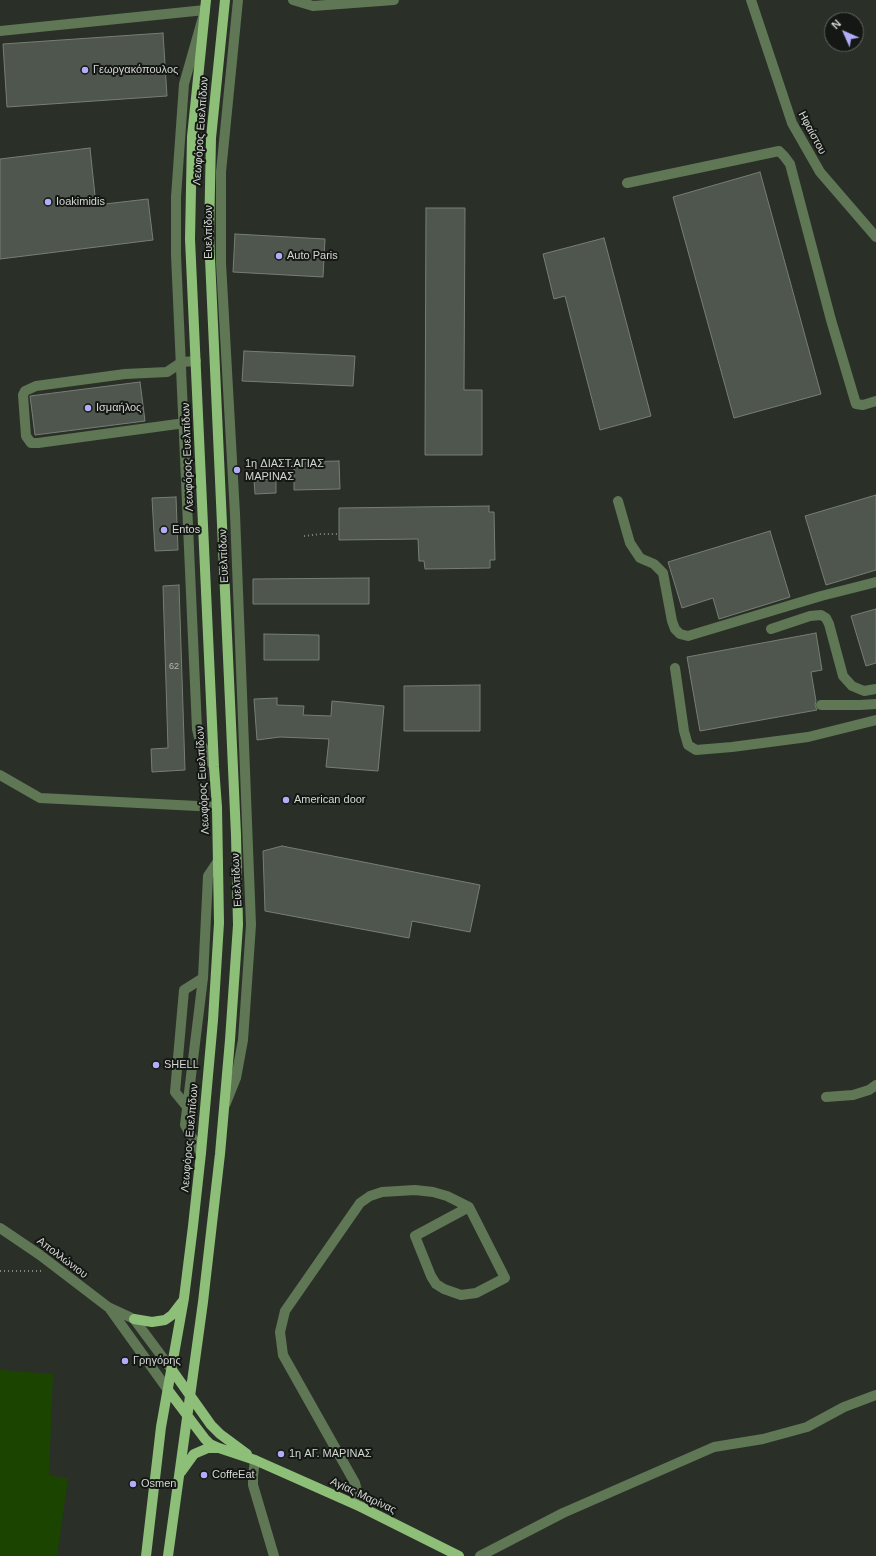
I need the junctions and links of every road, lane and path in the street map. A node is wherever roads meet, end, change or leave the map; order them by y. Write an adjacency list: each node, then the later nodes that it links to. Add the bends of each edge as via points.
1 (225, 0): 12 (main road, Λεωφόρος Ευελπίδων, via 210,152 209,236)
2 (247, 0): 6 (street)
3 (294, 0): 4 (street, via 313,6)
4 (394, 0)
5 (751, 0): 10 (street, Ηφαίστου, via 792,123 820,172)
6 (238, 4): 11 (street, Ευελπίδων, via 221,172 221,263)
7 (205, 5): 8 (street); 13 (main road, Λεωφόρος Ευελπίδων, via 192,137 190,195); 14 (street, via 184,84 177,169 176,255)
8 (0, 31)
9 (627, 184): 15 (street, via 779,151 790,164 856,404 863,405)
10 (876, 237)
11 (225, 323): 12 (street); 18 (street, Ευελπίδων)
12 (214, 324): 19 (main road, Λεωφόρος Ευελπίδων)
13 (196, 361): 14 (street); 31 (main road, Λεωφόρος Ευελπίδων)
14 (182, 362): 16 (street); 16 (street, via 167,372 125,374 36,386 25,391 23,395 26,436 30,443)
15 (876, 401)
16 (184, 423): 31 (street, via 197,729 200,742)
17 (618, 501): 22 (street, via 630,543 640,558 654,564 663,572 672,621 680,634 688,636)
18 (235, 514): 19 (street); 29 (street, Ευελπίδων)
19 (223, 517): 30 (main road, Λεωφόρος Ευελπίδων)
20 (339, 534): 21 (path)
21 (304, 536)
22 (876, 582)
23 (771, 629): 25 (street, via 810,616 821,615 829,624 843,676 852,686 864,691)
24 (676, 668): 28 (street, via 684,731 688,746 696,750 808,737)
25 (876, 689)
26 (876, 704): 27 (street)
27 (821, 705)
28 (876, 720)
29 (244, 762): 30 (street); 34 (street, Ευελπίδων)
30 (232, 763): 35 (main road, Λεωφόρος Ευελπίδων)
31 (214, 768): 33 (main road, Λεωφόρος Ευελπίδων)
32 (0, 775): 33 (street, via 40,798)
33 (216, 807): 36 (main road, Λεωφόρος Ευελπίδων)
34 (246, 814): 35 (street); 38 (street, Ευελπίδων)
35 (235, 816): 37 (main road, Λεωφόρος Ευελπίδων)
36 (218, 861): 39 (street, Ευελπίδων, via 208,876); 41 (main road, Λεωφόρος Ευελπίδων, via 219,923)
37 (238, 924): 38 (street); 42 (main road, Λεωφόρος Ευελπίδων)
38 (251, 925): 43 (street, Ευελπίδων)
39 (203, 978): 40 (street, Ευελπίδων); 46 (street, via 184,990 175,1092)
40 (198, 1020): 41 (street); 46 (street, Ευελπίδων)
41 (213, 1020): 48 (main road, Λεωφόρος Ευελπίδων)
42 (230, 1040): 43 (street); 47 (main road, Λεωφόρος Ευελπίδων)
43 (243, 1040): 47 (street, Ευελπίδων, via 236,1078)
44 (876, 1085): 45 (street, via 853,1095)
45 (826, 1096)
46 (188, 1108): 48 (street, Ευελπίδων, via 185,1125)
47 (224, 1109): 59 (main road, Λεωφόρος Ευελπίδων, via 203,1302)
48 (201, 1153): 53 (main road, Λεωφόρος Ευελπίδων)
49 (469, 1208): 49 (street, via 505,1278 476,1293 461,1295 436,1284 415,1236); 64 (street, via 447,1196 433,1192 382,1192 370,1196 360,1203 285,1311 280,1332 283,1355 355,1483)
50 (0, 1228): 52 (street, Απολλώνιου, via 40,1255)
51 (0, 1271): 52 (path)
52 (61, 1273): 54 (street, Απολλώνιου)
53 (184, 1298): 55 (main road, via 172,1315 165,1320 152,1322); 56 (main road, Λεωφόρος Ευελπίδων)
54 (108, 1308): 55 (street, Απολλώνιου); 57 (street, Απολλώνιου)
55 (134, 1319): 56 (street)
56 (172, 1370): 57 (main road, Λεωφόρος Ευελπίδων); 59 (main road, Αγίας Μαρίνας)
57 (168, 1390): 60 (main road, Απολλώνιου); 65 (main road, Λεωφόρος Ευελπίδων, via 161,1427)
58 (876, 1395): 69 (street, via 844,1407 806,1427 763,1439 714,1447 564,1513)
59 (189, 1396): 60 (main road, Λεωφόρος Ευελπίδων); 62 (main road, Αγίας Μαρίνας, via 220,1434)
60 (187, 1413): 61 (main road, Αγίας Μαρίνας, via 205,1439); 63 (main road, Λεωφόρος Ευελπίδων)
61 (219, 1448): 62 (main road, Αγίας Μαρίνας); 63 (main road, via 208,1448 194,1454)
62 (255, 1460): 64 (main road, Αγίας Μαρίνας); 67 (street, via 253,1485)
63 (178, 1479): 66 (main road, Λεωφόρος Ευελπίδων)
64 (361, 1507): 68 (main road, Αγίας Μαρίνας)
65 (146, 1556)
66 (168, 1556)
67 (274, 1556)
68 (459, 1556)
69 (480, 1556)

